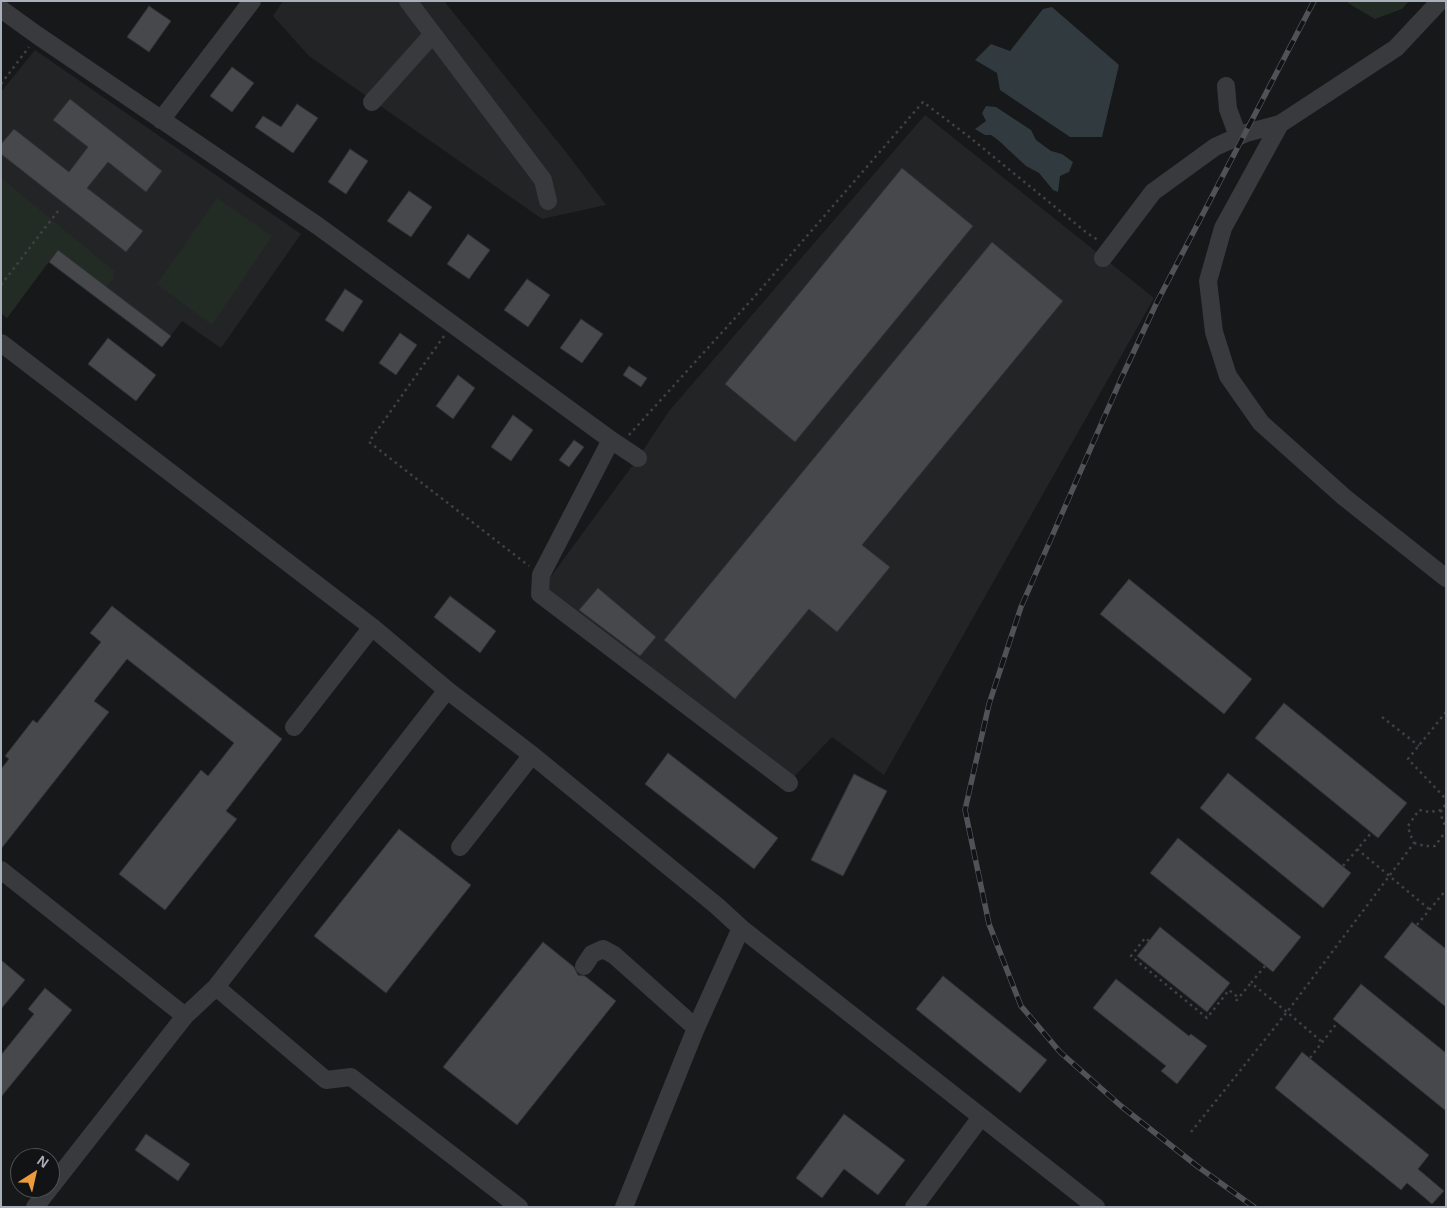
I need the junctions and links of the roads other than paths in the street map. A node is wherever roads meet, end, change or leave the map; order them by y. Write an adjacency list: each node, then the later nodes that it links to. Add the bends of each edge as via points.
1 (252, 1): 8 (street)
2 (408, 1): 5 (street)
3 (1440, 1): 9 (street, via 1396,48)
4 (1, 9): 8 (street)
5 (433, 34): 7 (street); 11 (street, via 543,180)
6 (1226, 86): 10 (street, via 1228,109)
7 (372, 102)
8 (161, 120): 14 (street, via 318,226)
9 (1280, 124): 10 (street); 16 (street, via 1223,228 1208,281 1214,332 1228,376 1261,423 1344,497)
10 (1238, 136): 12 (street, via 1215,147 1153,192)
11 (548, 200)
12 (1107, 253)
13 (1, 343): 17 (street)
14 (615, 443): 15 (street); 21 (street, via 541,575 540,594)
15 (638, 458)
16 (1446, 578)
17 (372, 627): 18 (street); 19 (street)
18 (447, 690): 20 (street); 26 (street)
19 (294, 727)
20 (532, 755): 22 (street); 24 (street)
21 (789, 783)
22 (460, 847)
23 (1, 870): 27 (street)
24 (741, 928): 28 (street); 29 (street)
25 (584, 966): 28 (street, via 592,954 603,949 614,955)
26 (216, 987): 27 (street); 31 (street, via 326,1080 351,1077)
27 (185, 1016): 30 (street)
28 (696, 1028): 32 (street)
29 (981, 1117): 33 (street); 34 (street)
30 (35, 1207)
31 (519, 1207)
32 (624, 1207)
33 (914, 1207)
34 (1096, 1207)

